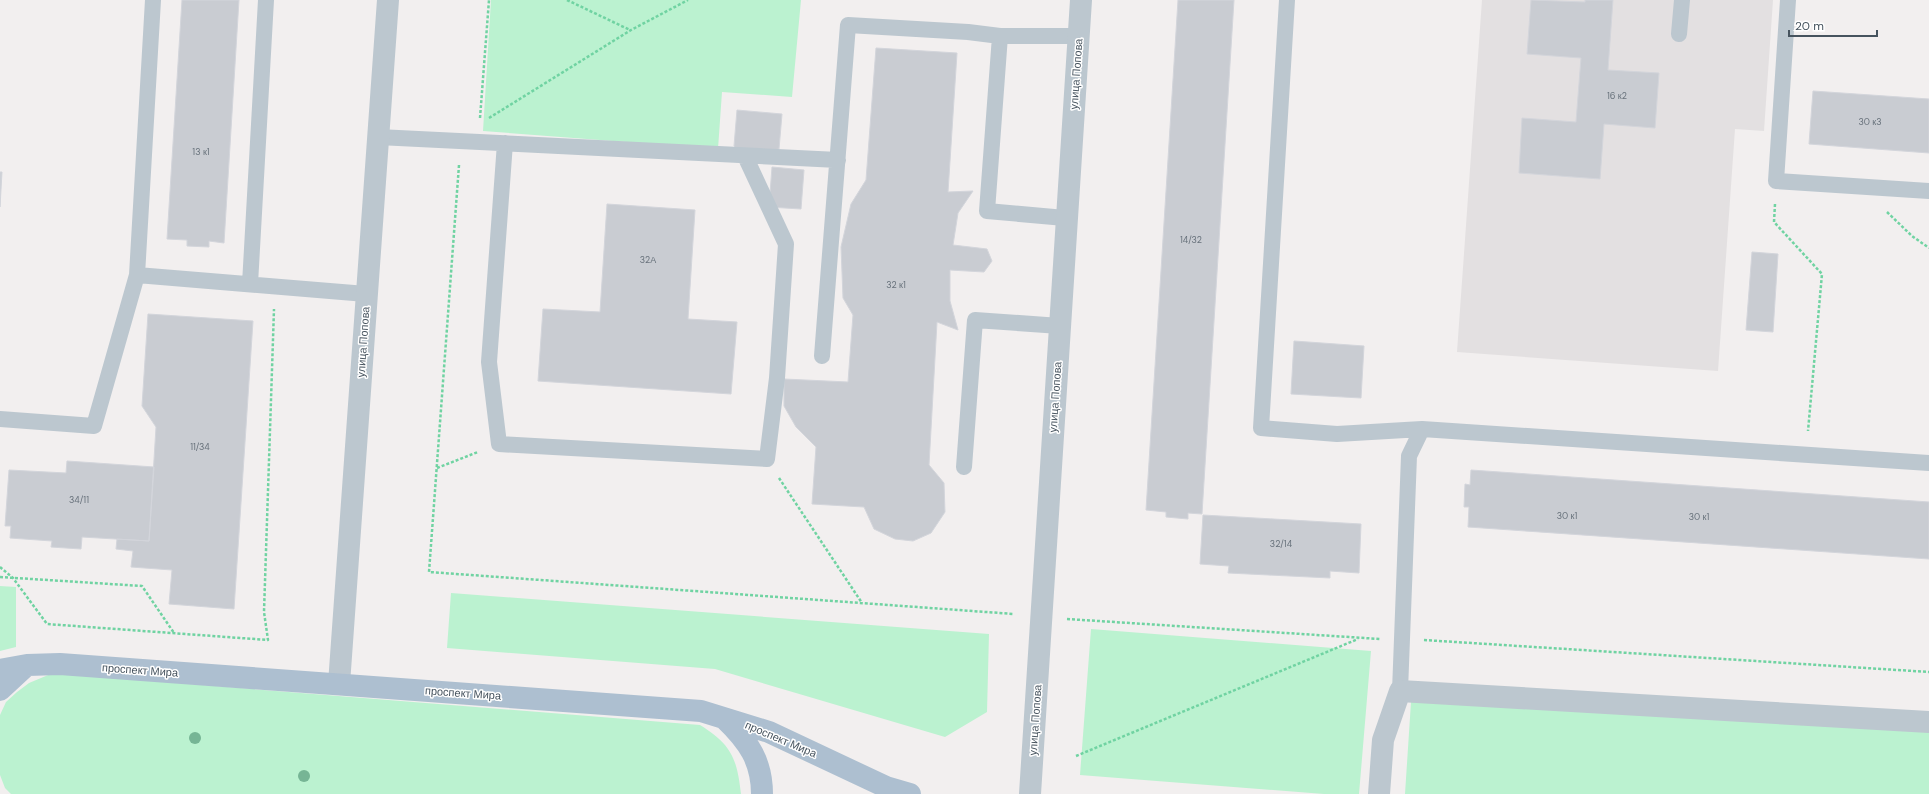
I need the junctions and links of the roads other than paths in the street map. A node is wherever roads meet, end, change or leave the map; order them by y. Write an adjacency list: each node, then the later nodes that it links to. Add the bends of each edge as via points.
1 (153, 0): 17 (lane)
2 (266, 0): 18 (lane)
3 (388, 0): 11 (street, улица Попова)
4 (1081, 0): 10 (street, улица Попова)
5 (1287, 0): 23 (lane, via 1261,428 1337,434)
6 (1682, 0): 8 (lane)
7 (1788, 0): 15 (lane, via 1776,181)
8 (1679, 34)
9 (1000, 36): 10 (lane); 14 (lane, via 848,25); 16 (lane, via 987,211)
10 (1079, 36): 16 (street, улица Попова)
11 (378, 137): 12 (lane); 19 (street, улица Попова)
12 (505, 143): 13 (lane); 13 (lane, via 489,362 499,444 767,459 778,378 786,244)
13 (745, 156): 14 (lane)
14 (838, 160): 21 (lane)
15 (1929, 191)
16 (1065, 218): 20 (street, улица Попова)
17 (137, 275): 18 (lane); 22 (lane, via 94,426)
18 (250, 284): 19 (lane)
19 (366, 294): 28 (street, улица Попова)
20 (1060, 326): 25 (lane, via 975,320); 35 (street, улица Попова)
21 (822, 356)
22 (0, 419)
23 (1422, 429): 24 (lane); 30 (lane, via 1409,456)
24 (1929, 463)
25 (964, 467)
26 (27, 665): 27 (main road, проспект Мира); 28 (main road, проспект Мира, via 68,665); 29 (main road)
27 (0, 670)
28 (339, 684): 31 (main road, проспект Мира, via 701,710)
29 (0, 690)
30 (1400, 690): 32 (street); 36 (street, via 1383,740)
31 (722, 716): 33 (main road, via 751,748 759,771); 34 (main road, проспект Мира, via 769,732 886,786)
32 (1929, 722)
33 (762, 794)
34 (910, 794)
35 (1030, 794)
36 (1379, 794)

